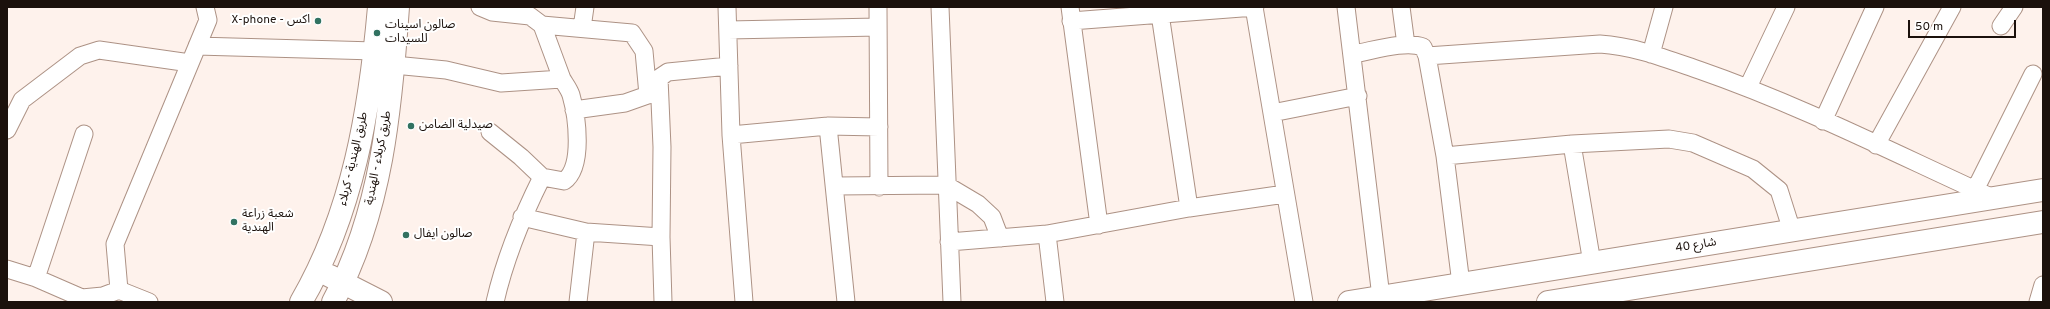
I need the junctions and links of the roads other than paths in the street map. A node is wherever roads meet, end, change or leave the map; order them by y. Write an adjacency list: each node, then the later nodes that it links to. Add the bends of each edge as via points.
1 (205, 7): 25 (street, via 208,20)
2 (379, 7): 26 (main road, طريق الهندية - كربلاء)
3 (398, 7): 31 (main road, طريق كربلاء - الهندية)
4 (480, 7): 19 (street, via 492,12)
5 (585, 7): 22 (street)
6 (727, 7): 23 (street)
7 (878, 7): 21 (street)
8 (940, 7): 51 (street)
9 (1254, 7): 18 (street); 39 (street)
10 (1346, 7): 27 (street)
11 (1401, 7): 24 (street)
12 (1664, 7): 28 (street)
13 (1786, 7): 35 (street)
14 (1875, 7): 40 (street)
15 (1952, 7): 48 (street)
16 (2014, 7): 20 (street)
17 (1070, 14): 18 (street); 62 (street)
18 (1160, 14): 58 (street)
19 (534, 16): 22 (street); 34 (street)
20 (2001, 26)
21 (878, 27): 23 (street); 42 (street)
22 (582, 28): 36 (street, via 632,32 644,51)
23 (728, 30): 32 (street)
24 (1406, 45): 27 (street); 29 (street, via 1416,44 1423,47)
25 (198, 46): 26 (street); 30 (street)
26 (375, 51): 57 (main road, طريق الهندية - كربلاء, via 364,126)
27 (1353, 54): 37 (street)
28 (1651, 54): 29 (street, via 1616,45 1600,44); 35 (street)
29 (1427, 56): 49 (street)
30 (190, 63): 43 (street, via 99,50 80,56 22,100); 80 (street, via 115,244)
31 (394, 65): 34 (street, via 446,70 501,83); 59 (main road, طريق كربلاء - الهندية, via 385,136)
32 (729, 66): 36 (street, via 668,72 659,78); 46 (street)
33 (2033, 74): 56 (street)
34 (562, 79): 38 (street, via 570,94)
35 (1748, 87): 40 (street)
36 (653, 93): 38 (street, via 625,103); 66 (street, via 662,147)
37 (1358, 96): 39 (street); 81 (street)
38 (574, 110): 50 (street, via 577,151 572,172 564,181)
39 (1272, 113): 55 (street)
40 (1823, 121): 48 (street)
41 (828, 126): 42 (street); 46 (street); 52 (street)
42 (879, 128): 53 (street)
43 (7, 130)
44 (490, 132): 50 (street)
45 (84, 134): 75 (street)
46 (731, 135): 90 (street)
47 (1572, 144): 49 (street); 63 (street, via 1669,139 1693,143 1753,170 1779,190); 71 (street)
48 (1876, 145): 56 (street)
49 (1444, 156): 77 (street)
50 (542, 177): 60 (street)
51 (946, 185): 53 (street); 67 (street, via 978,204 992,218); 68 (street)
52 (836, 186): 53 (street); 91 (street)
53 (879, 187)
54 (2043, 190): 56 (main road, شارع 40)
55 (1285, 194): 58 (street); 94 (street)
56 (1984, 194): 63 (main road, شارع 40)
57 (344, 206): 59 (main road, via 357,215); 73 (main road, طريق الهندية - كربلاء)
58 (1189, 208): 62 (street)
59 (368, 213): 76 (main road, طريق كربلاء - الهندية)
60 (522, 217): 64 (street); 87 (street)
61 (2043, 222): 74 (main road)
62 (1099, 225): 65 (street)
63 (1792, 230): 69 (main road, شارع 40)
64 (586, 232): 66 (street); 88 (street)
65 (1047, 234): 67 (street); 93 (street)
66 (661, 237): 89 (street)
67 (1000, 238): 68 (street)
68 (950, 242): 92 (street)
69 (1722, 242): 70 (main road, شارع 40); 74 (main road)
70 (1648, 254): 71 (main road, شارع 40); 78 (main road)
71 (1592, 263): 77 (main road, شارع 40)
72 (7, 268): 75 (street)
73 (318, 270): 76 (main road); 84 (main road, طريق الهندية - كربلاء)
74 (1728, 273): 78 (main road)
75 (36, 278): 82 (street, via 82,298)
76 (343, 282): 85 (main road, طريق كربلاء - الهندية); 86 (main road)
77 (1461, 284): 81 (main road, شارع 40)
78 (1653, 285): 96 (main road)
79 (2043, 285): 97 (street)
80 (119, 290): 82 (street); 83 (street)
81 (1381, 297): 95 (main road, شارع 40)
82 (102, 299)
83 (149, 302)
84 (301, 302)
85 (332, 302)
86 (381, 302)
87 (495, 302)
88 (578, 302)
89 (663, 302)
90 (744, 302)
91 (846, 302)
92 (952, 302)
93 (1055, 302)
94 (1304, 302)
95 (1349, 302)
96 (1548, 302)
97 (2038, 302)

